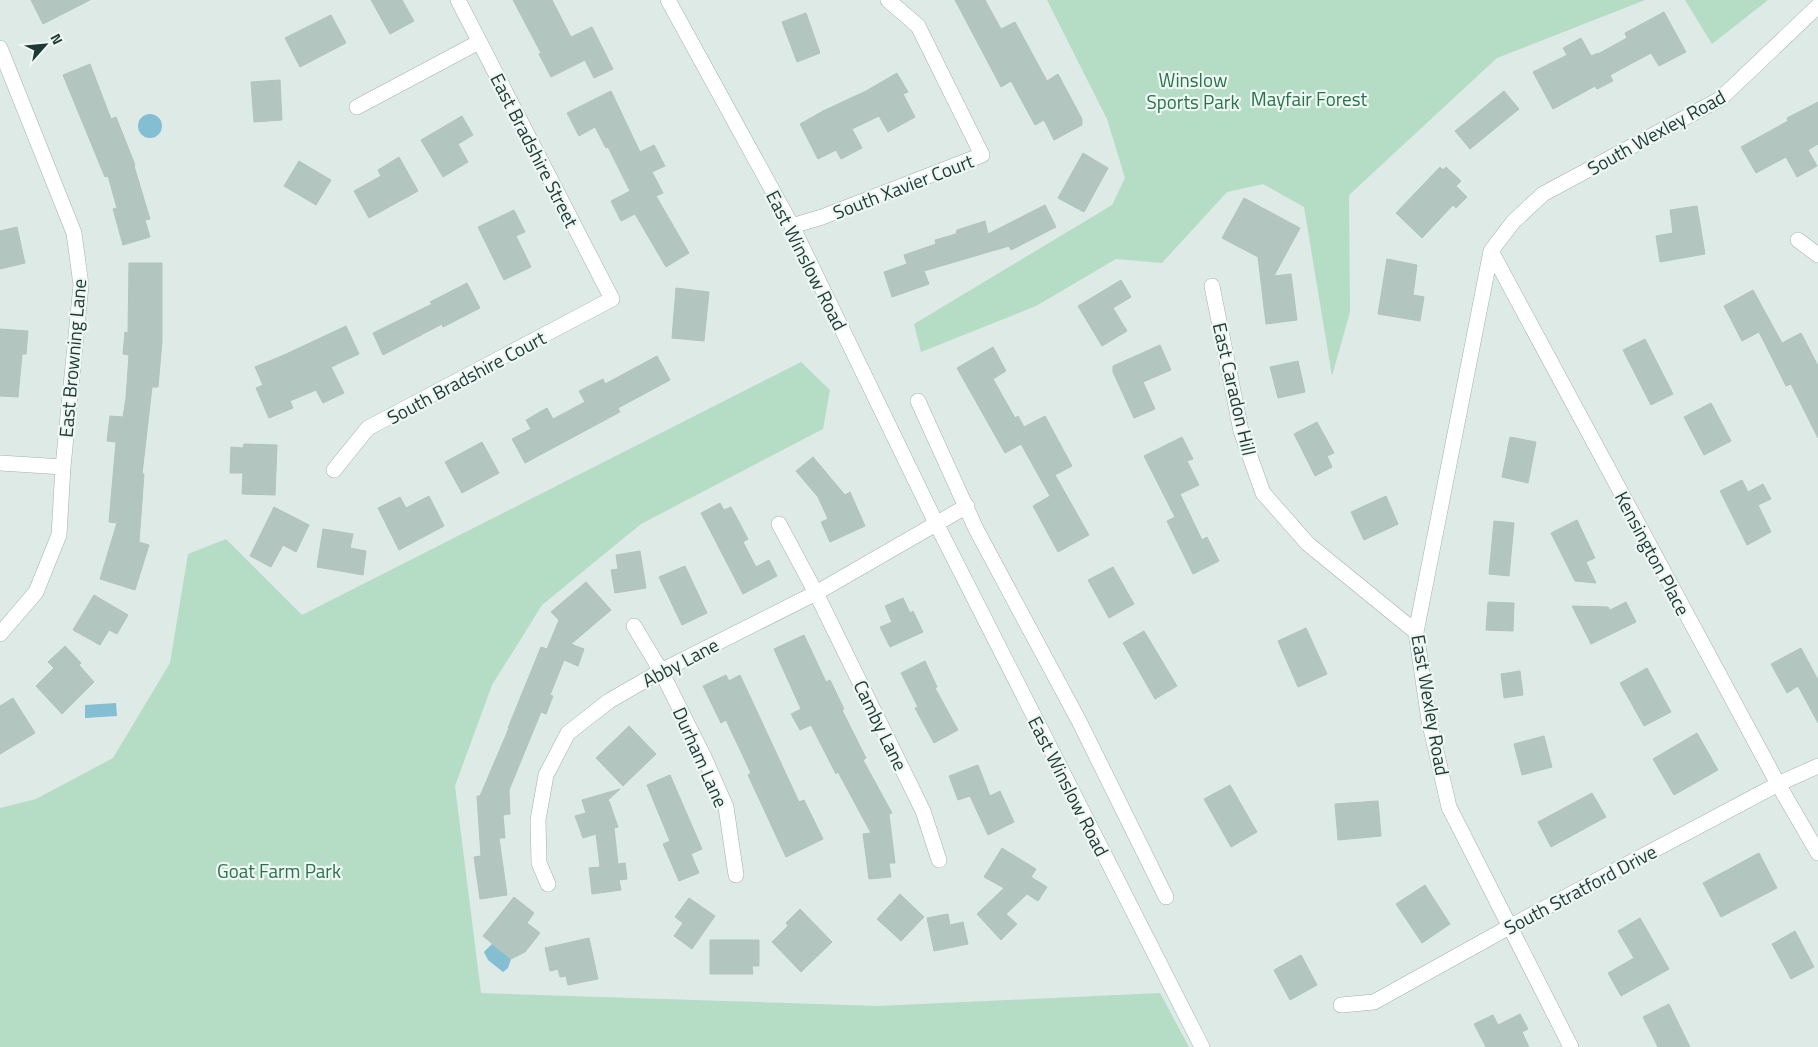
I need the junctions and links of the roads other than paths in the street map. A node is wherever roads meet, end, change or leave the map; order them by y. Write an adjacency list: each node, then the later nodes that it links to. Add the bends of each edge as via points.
1 (458, 0): 5 (street, East Bradshire Street)
2 (668, 0): 8 (street, East Winslow Road)
3 (888, 0): 8 (street, South Xavier Court, via 918,26 982,155)
4 (1818, 6): 10 (street, South Wexley Road, via 1720,99 1543,194 1513,222)
5 (479, 42): 7 (street); 13 (street, East Bradshire Street)
6 (0, 48): 16 (street, East Browning Lane, via 74,233 82,285)
7 (357, 107)
8 (792, 226): 20 (street, East Winslow Road)
9 (1798, 240): 11 (street)
10 (1491, 251): 23 (street, East Wexley Road); 27 (street, Kensington Place)
11 (1818, 255)
12 (1212, 286): 23 (street, East Caradon Hill, via 1241,431 1263,493 1308,544)
13 (612, 299): 17 (street, South Bradshire Court, via 368,428)
14 (918, 401): 18 (street, East Winslow Road)
15 (0, 463): 16 (street)
16 (63, 467): 24 (street, East Browning Lane, via 59,535 36,592)
17 (334, 470)
18 (967, 506): 20 (street); 32 (street, East Winslow Road)
19 (779, 524): 21 (street, Camby Lane)
20 (937, 525): 21 (street, Abby Lane); 35 (street, East Winslow Road)
21 (816, 593): 25 (street, Abby Lane); 29 (street, Camby Lane, via 923,811)
22 (634, 626): 25 (street, Durham Lane)
23 (1416, 632): 33 (street, East Wexley Road, via 1429,720 1450,807)
24 (0, 634)
25 (661, 671): 30 (street, Durham Lane, via 726,807); 31 (street, Abby Lane, via 609,701 568,732 546,775 538,820 539,863)
26 (1818, 766): 27 (street, South Stratford Drive)
27 (1778, 784): 28 (street, Kensington Place); 33 (street, South Stratford Drive)
28 (1818, 853)
29 (939, 860)
30 (736, 875)
31 (548, 884)
32 (1166, 897)
33 (1511, 926): 34 (street, South Stratford Drive, via 1374,1002); 36 (street, East Wexley Road)
34 (1341, 1006)
35 (1202, 1047)
36 (1571, 1047)

